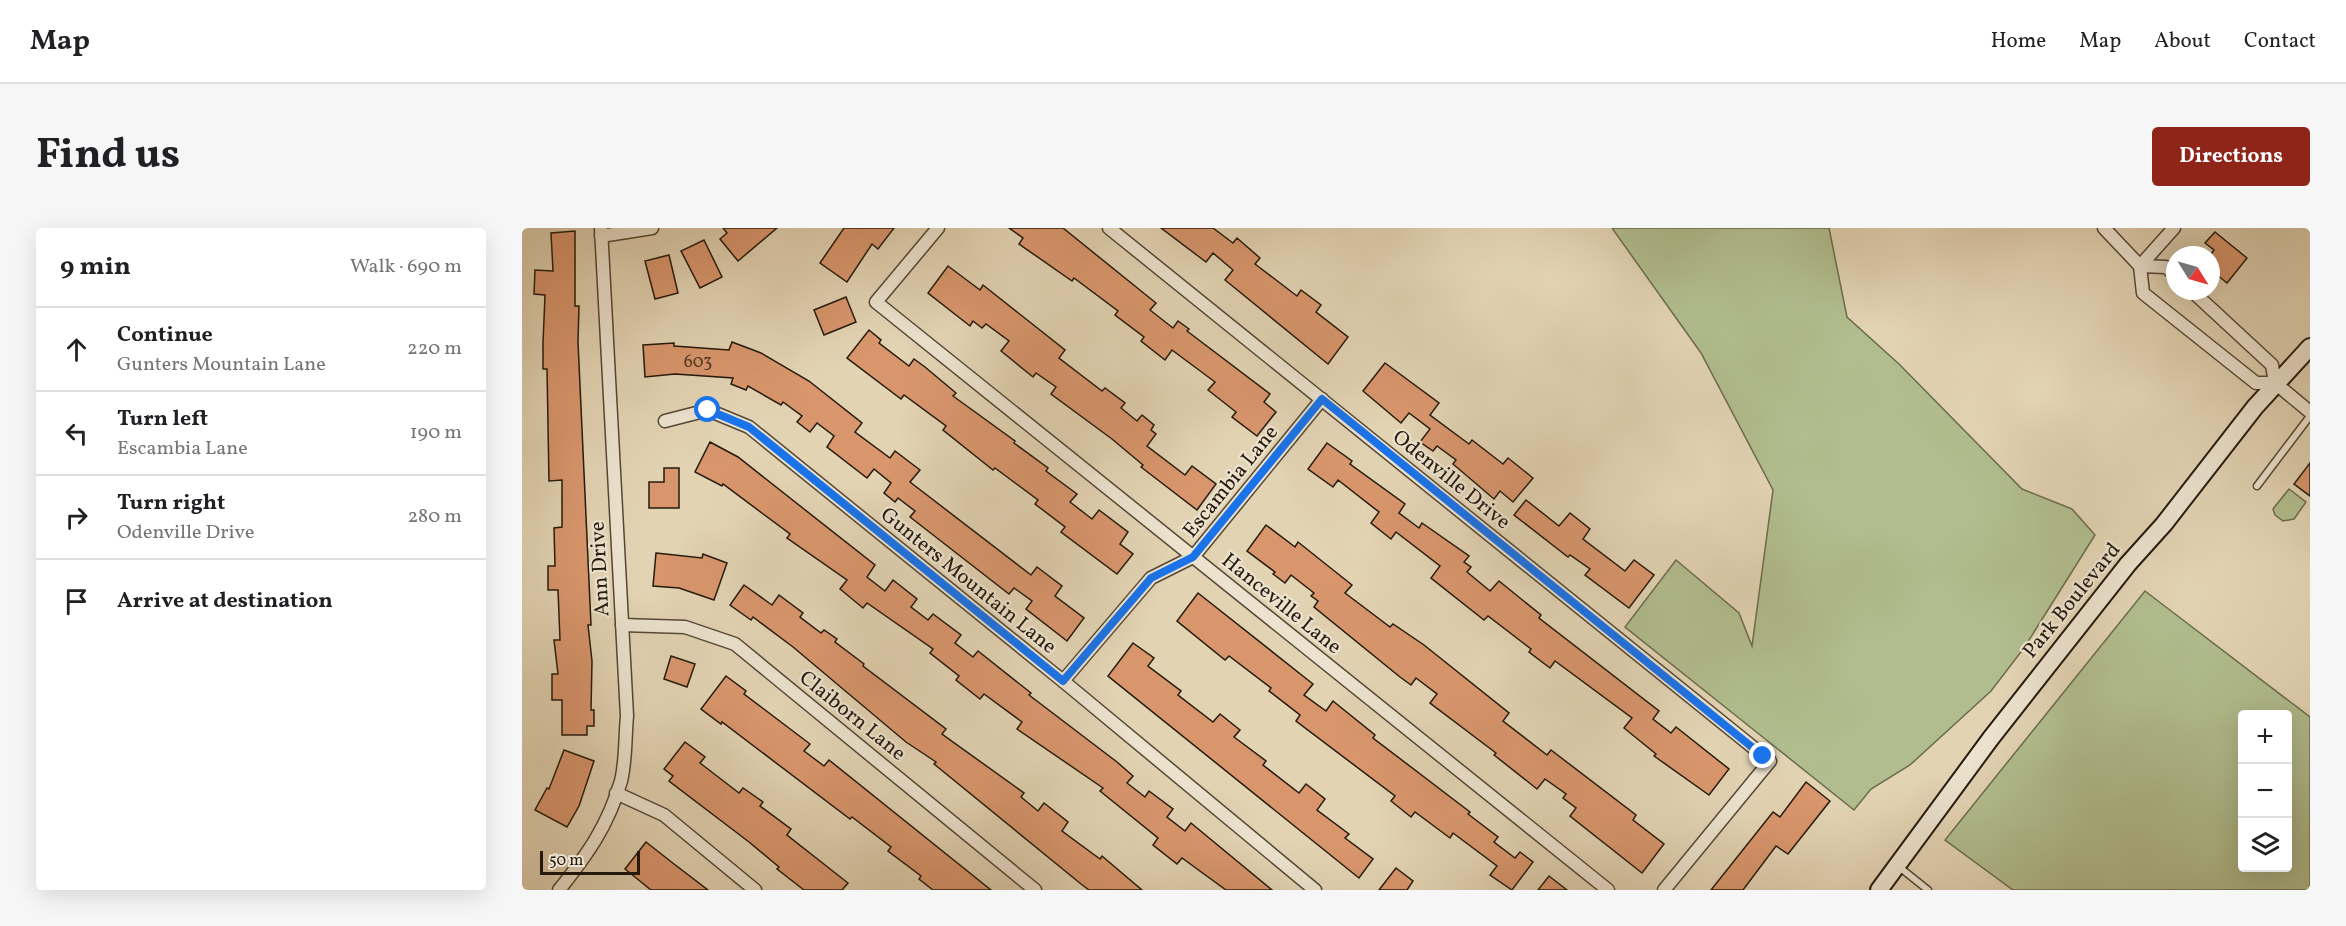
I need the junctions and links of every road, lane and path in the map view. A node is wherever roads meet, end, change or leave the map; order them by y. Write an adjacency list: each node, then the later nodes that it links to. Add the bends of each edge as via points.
1 (652, 228): 6 (street)
2 (938, 228): 17 (street, Hanceville Lane, via 876,302)
3 (1109, 228): 12 (street, Odenville Drive)
4 (2104, 228): 7 (street)
5 (2174, 228): 7 (street)
6 (601, 232): 18 (street, Ann Drive)
7 (2140, 266): 8 (street); 11 (street, via 2143,293 2256,383)
8 (2166, 267)
9 (2202, 300): 11 (street, via 2272,365)
10 (2310, 347): 11 (main road, Park Boulevard)
11 (2275, 383): 13 (street); 21 (main road, Park Boulevard, via 1991,738)
12 (1322, 399): 17 (street, Escambia Lane); 27 (street, Odenville Drive, via 1770,761)
13 (2310, 412)
14 (2310, 416): 16 (lane)
15 (665, 421): 19 (street, Gunters Mountain Lane, via 708,410 749,427)
16 (2257, 486)
17 (1193, 557): 19 (street, Escambia Lane, via 1151,578); 26 (street, Hanceville Lane)
18 (622, 625): 20 (street, Ann Drive, via 627,716 621,780); 22 (street, Claiborn Lane, via 685,627 735,644)
19 (1063, 681): 25 (street, Gunters Mountain Lane)
20 (616, 793): 23 (street, Ann Drive, via 596,844); 24 (street, via 664,815)
21 (1898, 866): 28 (main road, Park Boulevard); 29 (lane)
22 (1032, 889)
23 (559, 890)
24 (755, 890)
25 (1315, 890)
26 (1608, 890)
27 (1664, 890)
28 (1879, 890)
29 (1929, 890)

